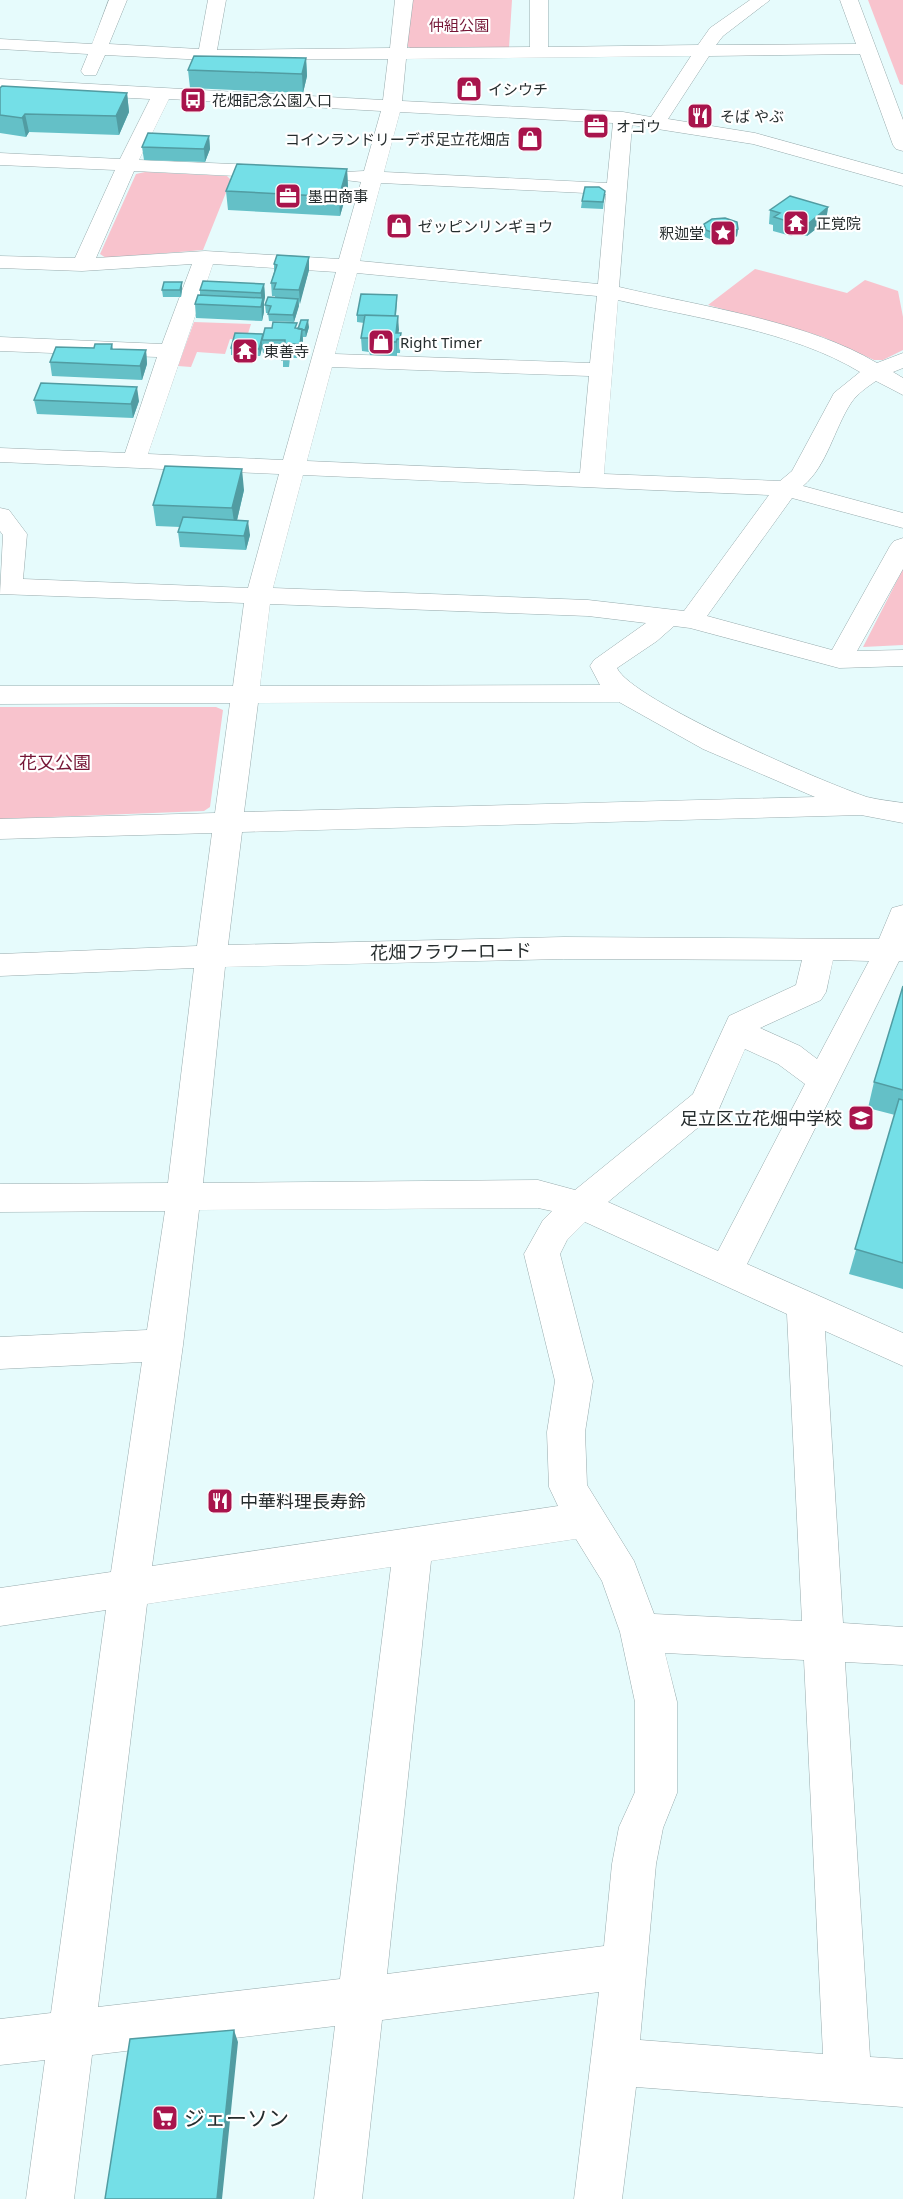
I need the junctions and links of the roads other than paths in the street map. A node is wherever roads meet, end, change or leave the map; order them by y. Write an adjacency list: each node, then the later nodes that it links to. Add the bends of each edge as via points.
1 (118, 0): 10 (street)
2 (217, 0): 13 (street)
3 (404, 0): 12 (street)
4 (539, 0): 11 (street)
5 (762, 0): 8 (street, via 716,32)
6 (849, 0): 9 (street)
7 (0, 44): 10 (street)
8 (706, 49): 9 (street); 11 (street); 20 (street)
9 (869, 49): 16 (street)
10 (98, 51): 13 (street); 15 (street)
11 (539, 51): 12 (street)
12 (399, 52): 13 (street); 18 (street)
13 (207, 55)
14 (0, 85): 15 (street)
15 (82, 89): 17 (street)
16 (894, 93): 21 (street)
17 (162, 94): 18 (street); 23 (street)
18 (392, 105): 19 (street); 26 (street)
19 (623, 118): 20 (street); 28 (street)
20 (657, 122): 27 (street, via 755,139)
21 (903, 146)
22 (0, 159): 23 (street)
23 (127, 165): 24 (street); 31 (street)
24 (301, 173)
25 (336, 175): 26 (street)
26 (373, 177): 28 (street); 32 (street)
27 (903, 180)
28 (617, 189): 33 (street)
29 (205, 256): 31 (street); 32 (street); 35 (street)
30 (0, 262): 31 (street)
31 (82, 266)
32 (347, 266): 33 (street); 36 (street)
33 (608, 291): 38 (street); 39 (street, via 772,329 819,344)
34 (0, 344): 35 (street)
35 (170, 352): 42 (street)
36 (322, 360): 38 (street); 43 (street)
37 (903, 360): 39 (street)
38 (601, 370): 44 (street)
39 (877, 371): 40 (street); 45 (street, via 842,398 802,475)
40 (903, 388)
41 (0, 455): 42 (street)
42 (134, 461): 43 (street)
43 (293, 469): 44 (street); 50 (street)
44 (591, 481): 45 (street)
45 (786, 489): 47 (street); 51 (street)
46 (0, 515): 49 (street, via 15,534)
47 (903, 521)
48 (903, 546): 53 (street)
49 (5, 586): 50 (street)
50 (258, 596): 51 (street, via 588,608); 55 (street)
51 (679, 618): 53 (street); 54 (street, via 603,666)
52 (903, 658): 53 (street)
53 (839, 660)
54 (624, 693): 55 (street); 57 (street, via 713,743)
55 (245, 694): 56 (street); 59 (street)
56 (0, 695)
57 (861, 805): 58 (street); 59 (street)
58 (903, 813)
59 (229, 823): 60 (street); 64 (street)
60 (0, 829)
61 (903, 916): 63 (street)
62 (820, 949): 63 (street, 花畑フラワーロード); 64 (street, 花畑フラワーロード, via 487,949); 66 (street, via 810,992 740,1024)
63 (896, 950): 67 (street)
64 (211, 955): 65 (street, 花畑フラワーロード); 68 (street)
65 (0, 965)
66 (736, 1031): 67 (street, via 789,1055); 70 (street, via 706,1102)
67 (823, 1080): 71 (street)
68 (184, 1197): 69 (street); 70 (street, via 538,1194); 73 (street)
69 (0, 1198)
70 (581, 1206): 71 (street); 76 (street, via 555,1230 542,1254 574,1381 566,1432)
71 (726, 1269): 72 (street)
72 (805, 1306): 74 (street); 81 (street)
73 (165, 1345): 75 (street); 78 (street)
74 (903, 1350)
75 (0, 1353)
76 (573, 1522): 77 (street); 80 (street, via 600,1539 620,1574)
77 (413, 1545): 78 (street); 84 (street)
78 (129, 1588): 79 (street); 85 (street)
79 (0, 1607)
80 (640, 1632): 81 (street); 83 (street, via 656,1702 656,1793 640,1827)
81 (824, 1643): 82 (street); 88 (street)
82 (903, 1646)
83 (624, 1966): 84 (street); 87 (street)
84 (360, 2000): 85 (street); 91 (street)
85 (71, 2033): 86 (street); 90 (street)
86 (0, 2042)
87 (615, 2062): 88 (street); 92 (street)
88 (848, 2079): 89 (street)
89 (903, 2083)
90 (50, 2199)
91 (338, 2199)
92 (598, 2199)

